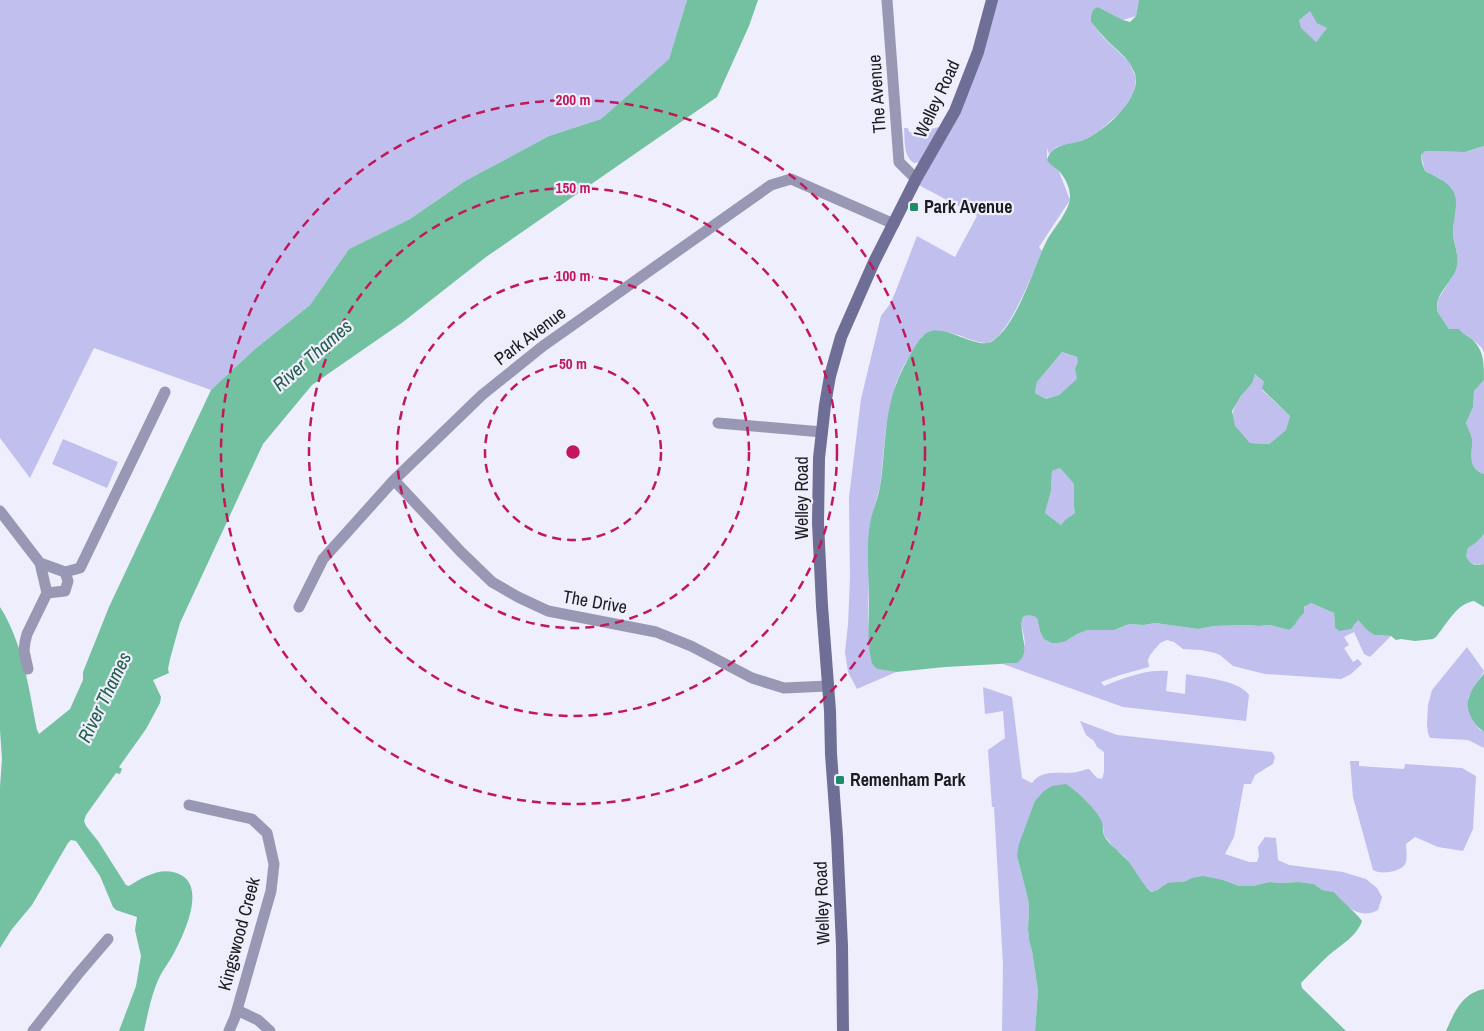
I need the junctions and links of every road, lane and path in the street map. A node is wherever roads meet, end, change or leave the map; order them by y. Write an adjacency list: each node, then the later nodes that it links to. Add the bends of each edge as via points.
1 (887, 0): 3 (street, The Avenue, via 899,162)
2 (992, 0): 3 (main road, Welley Road, via 978,52 955,111)
3 (916, 179): 4 (main road, Welley Road)
4 (894, 224): 7 (main road, Welley Road, via 841,337 830,376); 8 (street, Park Avenue, via 791,179 772,185 543,346 482,395)
5 (165, 392): 11 (street, via 80,568)
6 (718, 423): 7 (street)
7 (822, 432): 15 (main road, Welley Road, via 818,458 818,523)
8 (394, 480): 13 (street, Park Avenue, via 323,559); 15 (street, The Drive, via 492,582 548,611 656,632 752,678 784,688)
9 (0, 511): 10 (street)
10 (40, 563): 11 (street); 12 (street)
11 (65, 572): 12 (street, via 68,581 65,591)
12 (47, 593): 14 (street, via 27,634 24,651)
13 (299, 607)
14 (28, 668)
15 (828, 686): 22 (main road, Welley Road)
16 (189, 805): 18 (street, Kingswood Creek, via 252,819 267,833 274,864 271,891)
17 (108, 940): 19 (street)
18 (237, 1010): 20 (street, Kingswood Creek); 21 (street, Kingswood Creek, via 258,1020)
19 (33, 1031)
20 (229, 1031)
21 (270, 1031)
22 (843, 1031)

